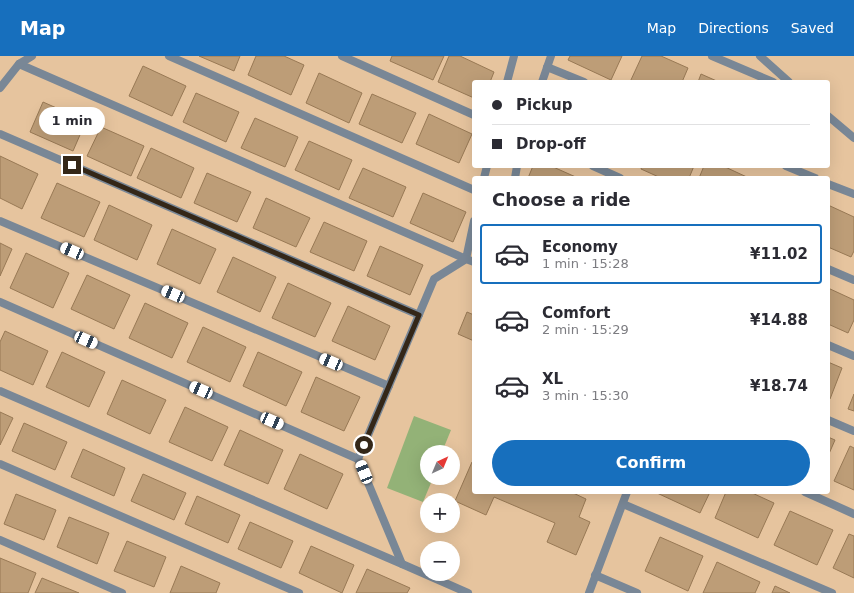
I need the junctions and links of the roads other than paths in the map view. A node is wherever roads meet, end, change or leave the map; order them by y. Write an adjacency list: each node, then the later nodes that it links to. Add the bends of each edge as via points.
1 (32, 56): 8 (street)
2 (169, 56): 25 (street)
3 (342, 56): 16 (street)
4 (514, 56): 10 (street)
5 (551, 56): 9 (street)
6 (712, 56): 13 (street)
7 (760, 56): 14 (street)
8 (19, 64): 15 (street); 29 (street)
9 (547, 67): 11 (street); 12 (street)
10 (508, 80)
11 (543, 80)
12 (579, 80)
13 (768, 80)
14 (788, 80)
15 (0, 88)
16 (472, 114)
17 (830, 118): 19 (street)
18 (0, 134): 33 (street)
19 (854, 138)
20 (598, 168): 22 (street)
21 (791, 168): 23 (street)
22 (616, 176)
23 (809, 176)
24 (830, 185): 26 (street)
25 (472, 189)
26 (854, 194)
27 (0, 221): 36 (street)
28 (472, 241): 29 (street)
29 (470, 260): 33 (street, via 434,279)
30 (830, 270): 31 (street)
31 (854, 280)
32 (0, 302): 40 (street)
33 (419, 315): 36 (street)
34 (830, 345): 35 (street)
35 (854, 356)
36 (389, 386): 40 (street)
37 (0, 391): 47 (street)
38 (830, 421): 39 (street)
39 (854, 432)
40 (358, 459): 47 (street)
41 (0, 464): 50 (street)
42 (626, 494): 44 (street)
43 (809, 494): 45 (street)
44 (623, 504): 48 (street); 54 (street)
45 (854, 514)
46 (0, 540): 49 (street)
47 (402, 564): 51 (street)
48 (595, 575): 52 (street); 53 (street)
49 (122, 593)
50 (298, 593)
51 (468, 593)
52 (589, 593)
53 (637, 593)
54 (832, 593)

